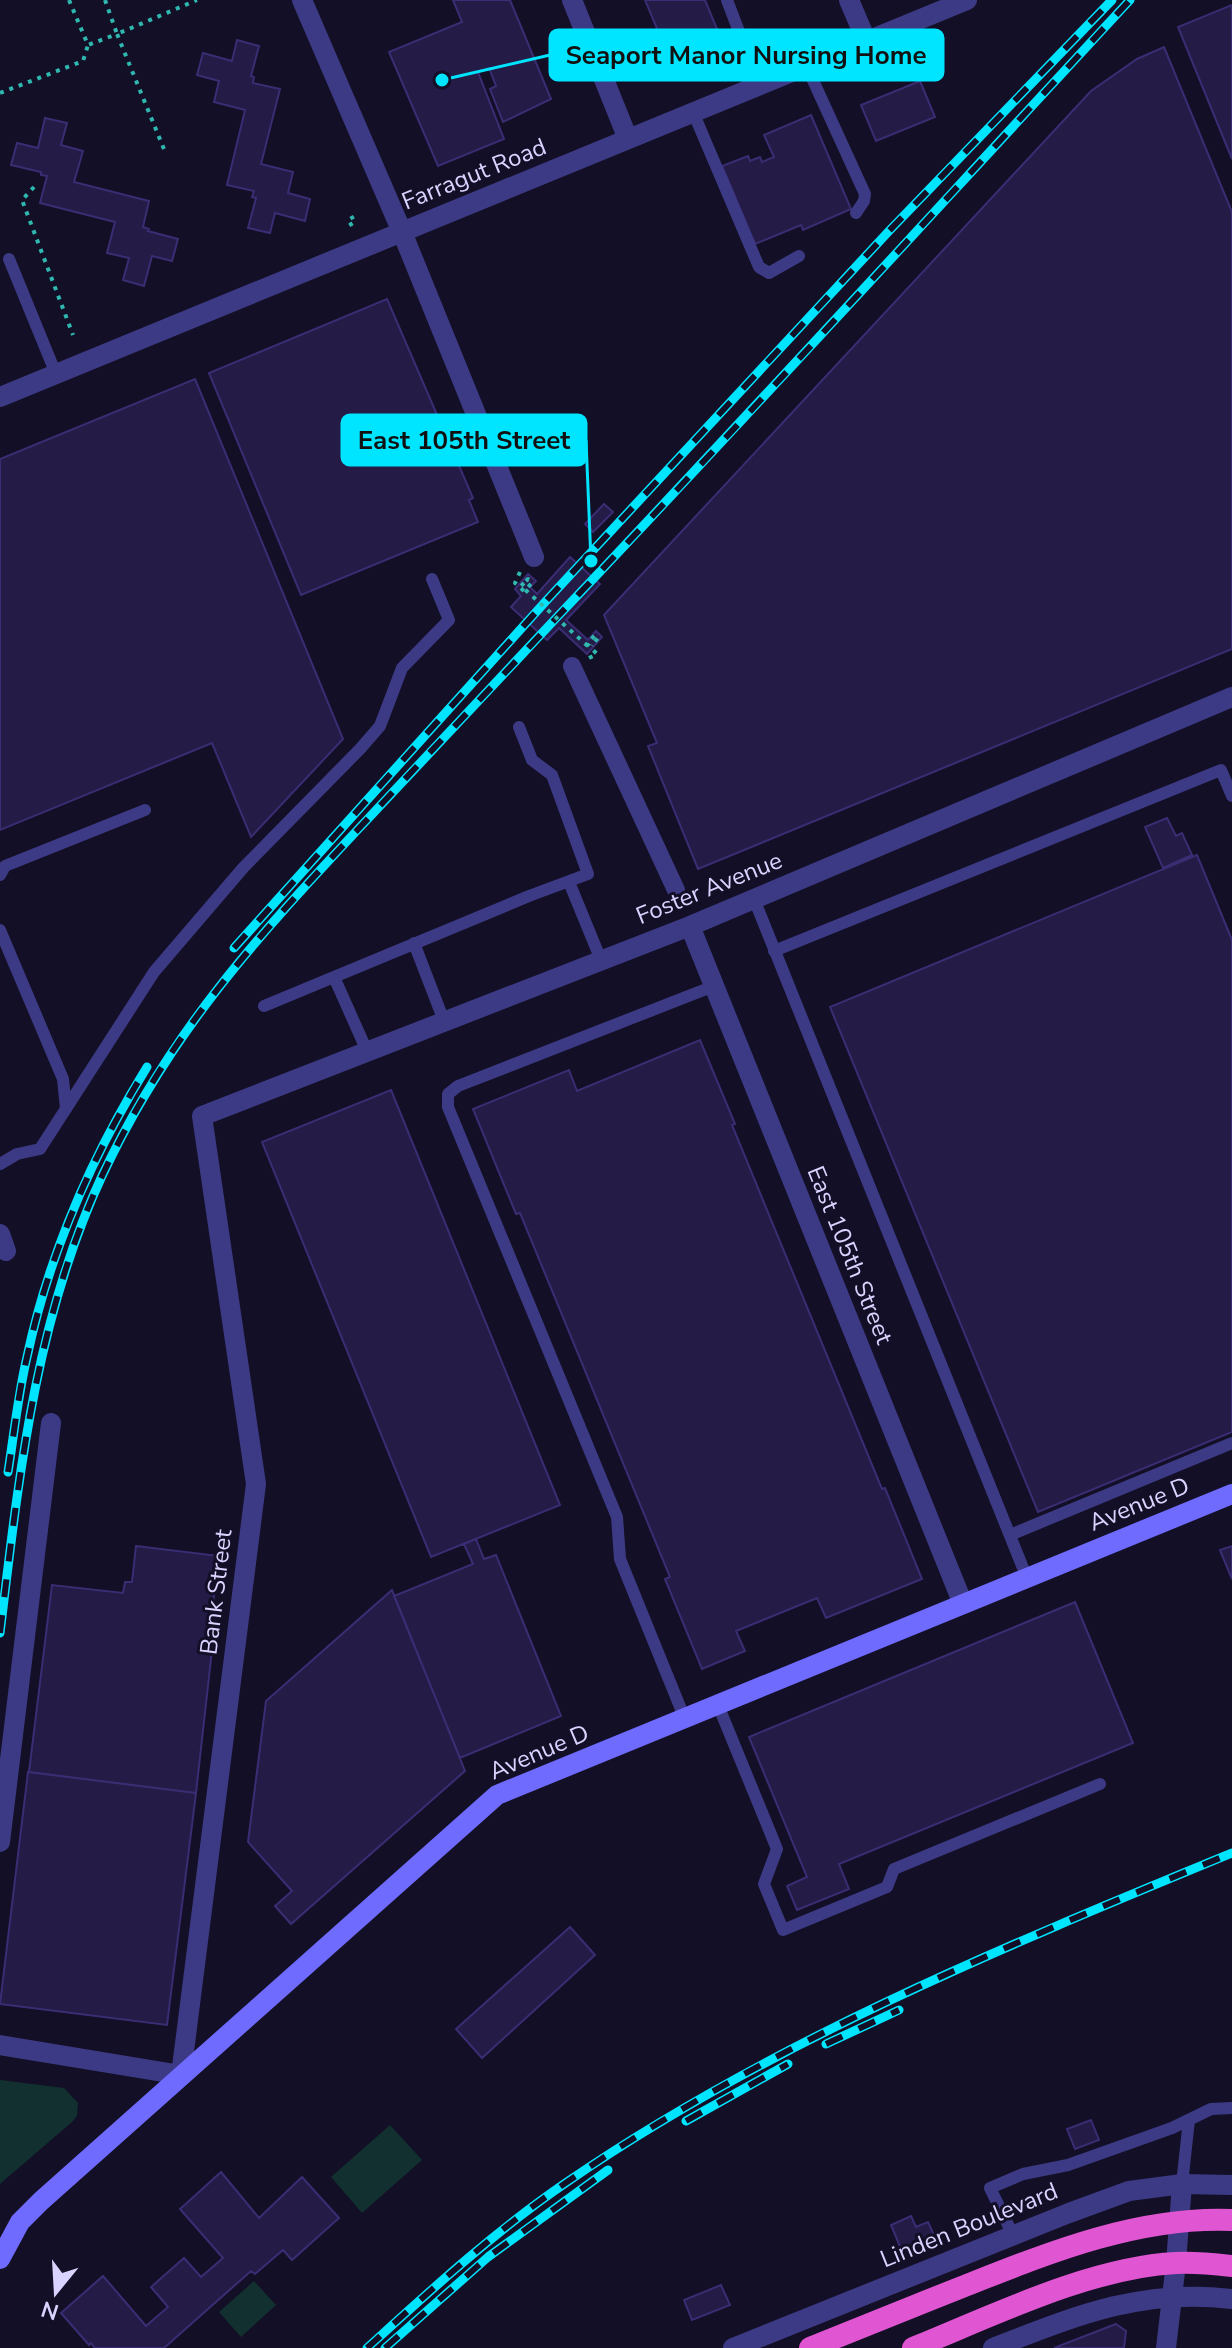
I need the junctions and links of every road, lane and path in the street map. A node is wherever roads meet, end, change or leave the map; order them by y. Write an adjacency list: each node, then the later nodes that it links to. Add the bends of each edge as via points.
1 (69, 0): 11 (path)
2 (105, 0): 9 (path)
3 (197, 0): 9 (path)
4 (302, 0): 22 (street)
5 (572, 0): 16 (street)
6 (727, 0): 13 (lane)
7 (849, 0): 10 (street)
8 (967, 0): 10 (street, Farragut Road)
9 (117, 34): 11 (path); 17 (path)
10 (866, 40): 12 (street, Farragut Road)
11 (88, 45): 14 (path, via 83,61)
12 (806, 65): 13 (street, Farragut Road); 19 (lane, via 865,194)
13 (759, 84): 15 (street, Farragut Road)
14 (0, 93)
15 (693, 112): 16 (street, Farragut Road); 23 (lane, via 759,267 769,273)
16 (628, 139): 22 (street, Farragut Road)
17 (166, 154)
18 (34, 187): 25 (path, via 22,200)
19 (856, 213)
20 (355, 216): 21 (path, via 348,220)
21 (352, 226)
22 (402, 232): 26 (street, Farragut Road); 28 (street)
23 (799, 256)
24 (9, 259): 26 (lane)
25 (73, 335)
26 (56, 374): 27 (street, Farragut Road)
27 (0, 397)
28 (534, 557)
29 (432, 579): 51 (lane, via 449,620 402,668 380,726 243,868 154,972)
30 (518, 585): 31 (path, bridge, via 524,591 529,586 532,583 528,579 521,586 590,648 598,638 595,635 587,644)
31 (591, 649)
32 (572, 666): 39 (street)
33 (1232, 697): 40 (street, Foster Avenue)
34 (519, 727): 38 (lane, via 532,760 552,775 588,874)
35 (1232, 796): 44 (lane, via 1221,770)
36 (145, 810): 37 (lane, via 5,866)
37 (0, 875)
38 (569, 882): 43 (lane); 45 (lane)
39 (676, 890)
40 (754, 899): 41 (street, Foster Avenue); 44 (lane)
41 (690, 926): 45 (street, Foster Avenue); 47 (street, East 105th Street)
42 (0, 930): 51 (lane, via 63,1079)
43 (414, 943): 46 (lane); 49 (lane)
44 (774, 951): 57 (lane)
45 (601, 960): 49 (street, Foster Avenue)
46 (334, 977): 48 (lane); 50 (lane)
47 (714, 986): 59 (street, East 105th Street); 61 (lane, via 448,1094 448,1107 617,1517 620,1559)
48 (264, 1006)
49 (444, 1021): 50 (street, Foster Avenue)
50 (367, 1051): 52 (street, Foster Avenue)
51 (66, 1109): 53 (lane, via 40,1149)
52 (202, 1116): 65 (street, Bank Street, via 256,1484)
53 (0, 1164)
54 (51, 1423): 63 (street)
55 (1232, 1443): 57 (lane)
56 (1232, 1494): 58 (main road, Avenue D)
57 (1010, 1535): 58 (lane)
58 (1027, 1578): 59 (main road, Avenue D)
59 (963, 1604): 60 (main road, Avenue D)
60 (718, 1705): 61 (main road, Avenue D); 62 (lane, via 777,1849 764,1884 783,1930 887,1887 894,1869)
61 (685, 1719): 65 (main road, Avenue D, via 497,1795)
62 (1100, 1784)
63 (0, 1842)
64 (0, 2045): 65 (street)
65 (181, 2075): 73 (main road, Avenue D, via 20,2222)
66 (1232, 2108): 67 (lane, via 1211,2109)
67 (1189, 2120): 68 (lane); 72 (lane, via 990,2188)
68 (1182, 2184): 69 (street, Linden Boulevard); 71 (street); 72 (street, Linden Boulevard, via 1129,2191)
69 (1232, 2185)
70 (1232, 2220): 71 (highway)
71 (1179, 2222): 74 (street); 79 (highway, via 1071,2246)
72 (1013, 2235): 78 (street, Linden Boulevard)
73 (0, 2259)
74 (1176, 2263): 75 (highway); 76 (street); 80 (highway, via 1068,2287)
75 (1232, 2266)
76 (1172, 2297): 77 (street); 81 (street, via 1129,2301 1079,2315); 82 (street)
77 (1232, 2299)
78 (733, 2348)
79 (810, 2348)
80 (913, 2348)
81 (993, 2348)
82 (1166, 2348)

